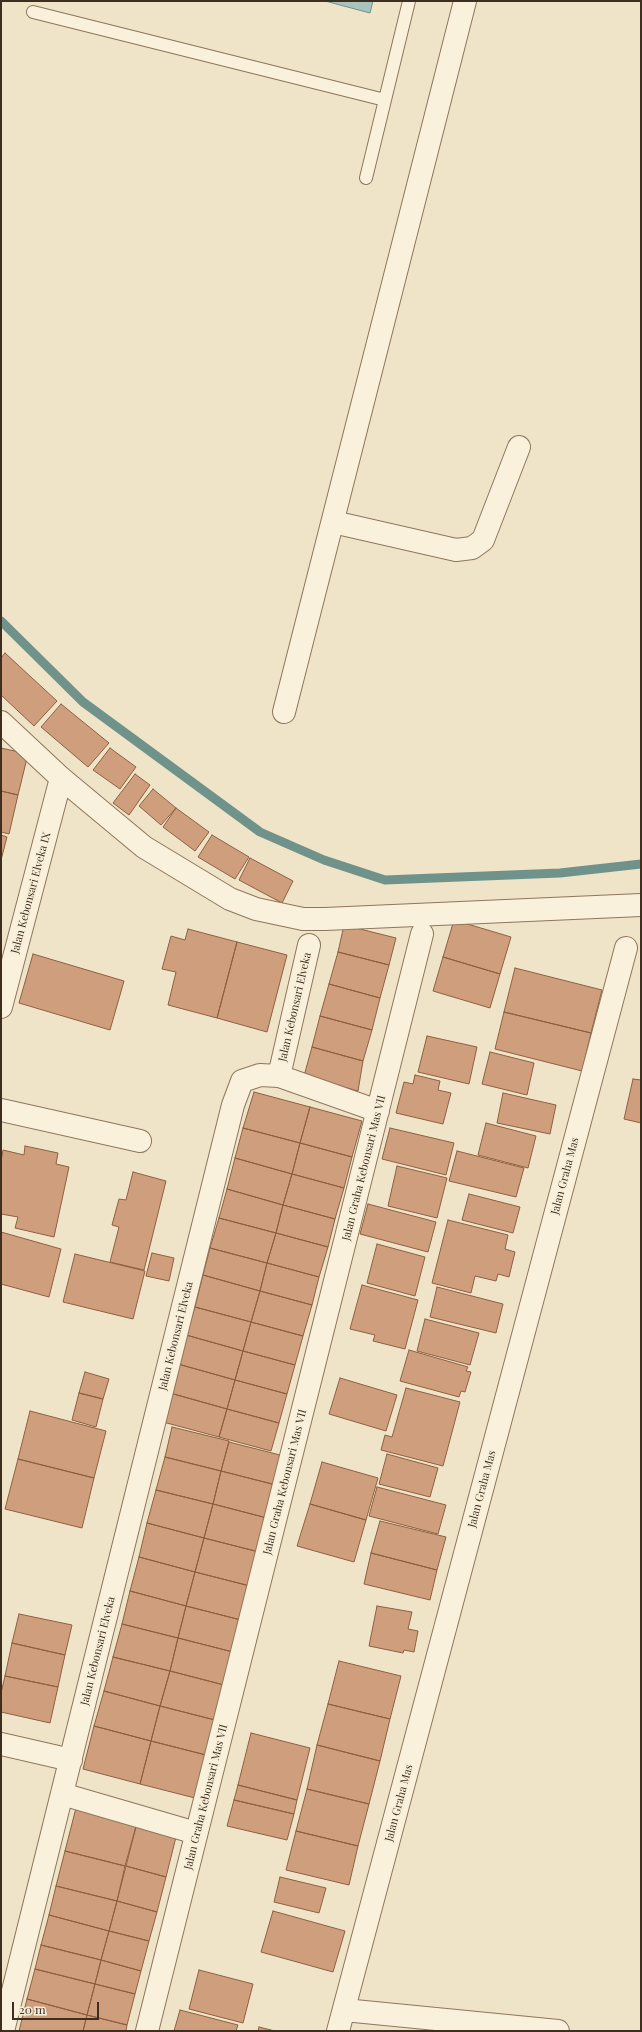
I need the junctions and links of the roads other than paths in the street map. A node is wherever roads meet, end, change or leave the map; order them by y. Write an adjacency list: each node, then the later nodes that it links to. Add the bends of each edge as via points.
1 (409, 1): 4 (lane)
2 (465, 1): 7 (street)
3 (33, 12): 4 (lane)
4 (385, 100): 5 (lane)
5 (366, 178)
6 (519, 447): 7 (street, via 483,540 472,548 456,550)
7 (333, 522): 8 (street)
8 (284, 712)
9 (1, 722): 10 (street)
10 (61, 778): 11 (street, via 144,847 230,899 278,915 302,919 333,919); 15 (street, Jalan Kebonsari Elveka IX)
11 (641, 906)
12 (422, 934): 18 (street, Jalan Graha Kebonsari Mas VII)
13 (309, 945): 16 (street, Jalan Kebonsari Elveka)
14 (626, 948): 24 (street, Jalan Graha Mas)
15 (1, 1007)
16 (278, 1076): 18 (street); 21 (street, Jalan Kebonsari Elveka, via 260,1075 242,1082 233,1105)
17 (1, 1110): 19 (street)
18 (378, 1111): 23 (street, Jalan Graha Kebonsari Mas VII)
19 (140, 1141)
20 (1, 1744): 21 (street)
21 (71, 1760): 22 (street, Jalan Kebonsari Elveka)
22 (62, 1794): 23 (street); 25 (street, Jalan Kebonsari Elveka)
23 (196, 1833): 26 (street, Jalan Graha Kebonsari Mas VII)
24 (344, 2010): 27 (street, Jalan Graha Mas); 28 (street)
25 (3, 2031)
26 (147, 2031)
27 (338, 2031)
28 (558, 2031)

